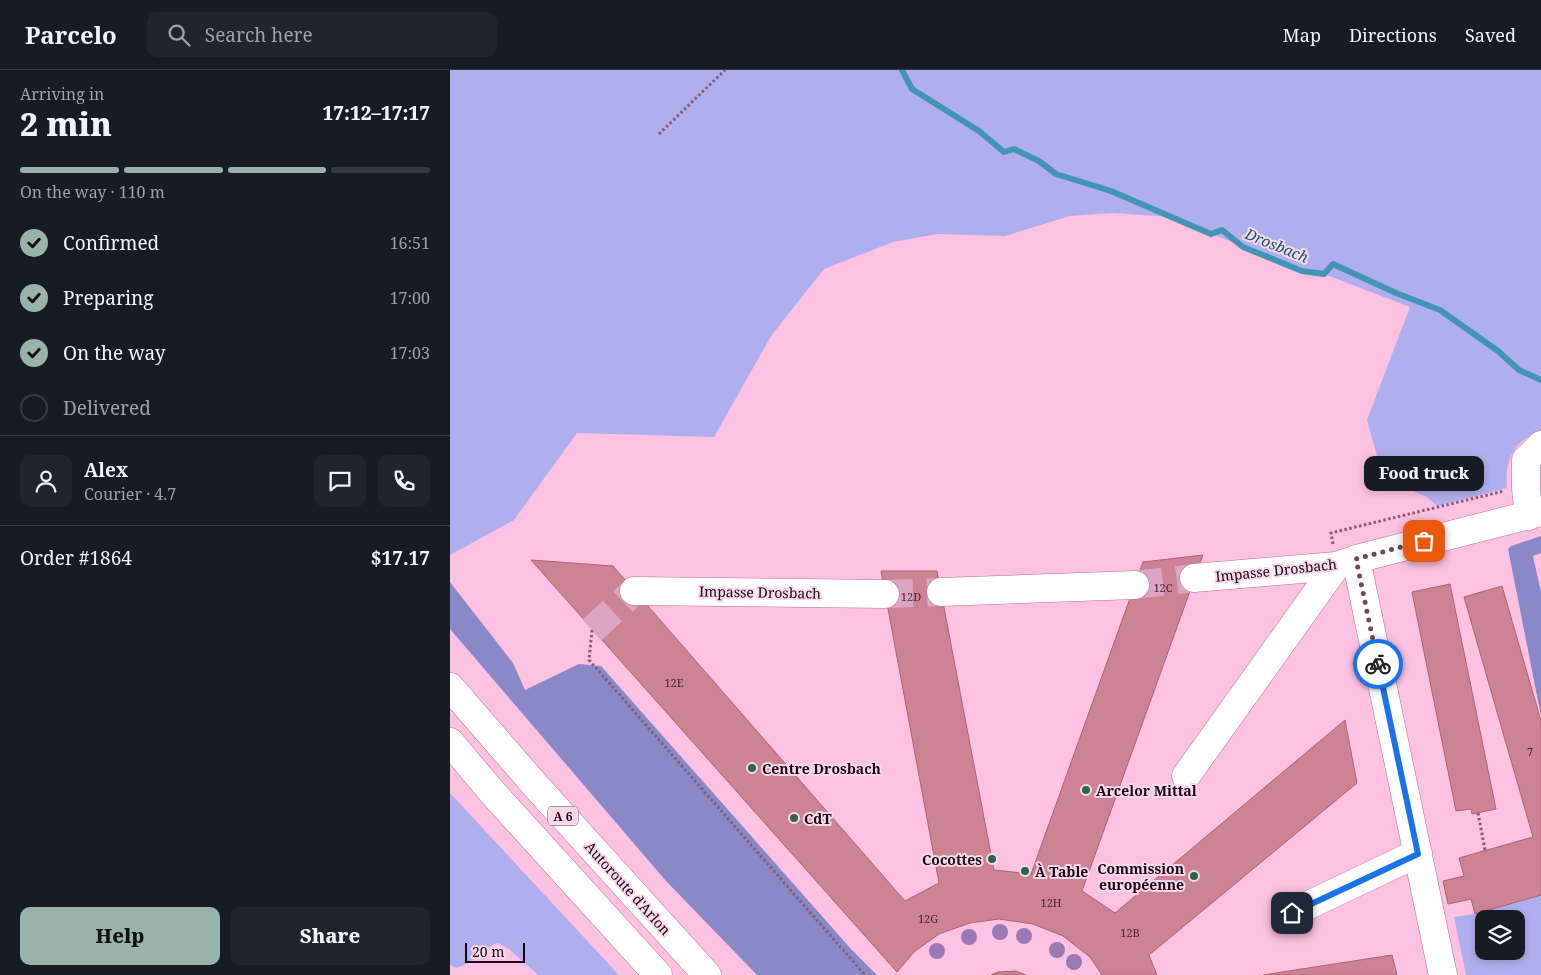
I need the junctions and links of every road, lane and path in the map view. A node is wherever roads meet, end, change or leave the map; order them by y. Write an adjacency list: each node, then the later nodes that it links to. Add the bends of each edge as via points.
1 (725, 70): 2 (path)
2 (659, 134)
3 (1541, 445): 5 (main road, via 1526,460 1526,489)
4 (1510, 490): 6 (path)
5 (1535, 514): 7 (main road, Impasse Drosbach)
6 (1388, 520)
7 (1346, 563): 8 (main road, Impasse Drosbach); 16 (main road); 19 (main road)
8 (1194, 578)
9 (1135, 585): 11 (main road)
10 (634, 591): 12 (main road, Impasse Drosbach)
11 (941, 592)
12 (885, 594)
13 (592, 630): 23 (path, via 589,660)
14 (450, 687): 22 (main road, Autoroute d'Arlon / A 6)
15 (450, 742): 21 (main road, A 6)
16 (1186, 776)
17 (1478, 813): 18 (path)
18 (1485, 850)
19 (1418, 854): 20 (main road); 24 (main road)
20 (1292, 913)
21 (658, 975)
22 (707, 975)
23 (865, 975)
24 (1443, 975)

